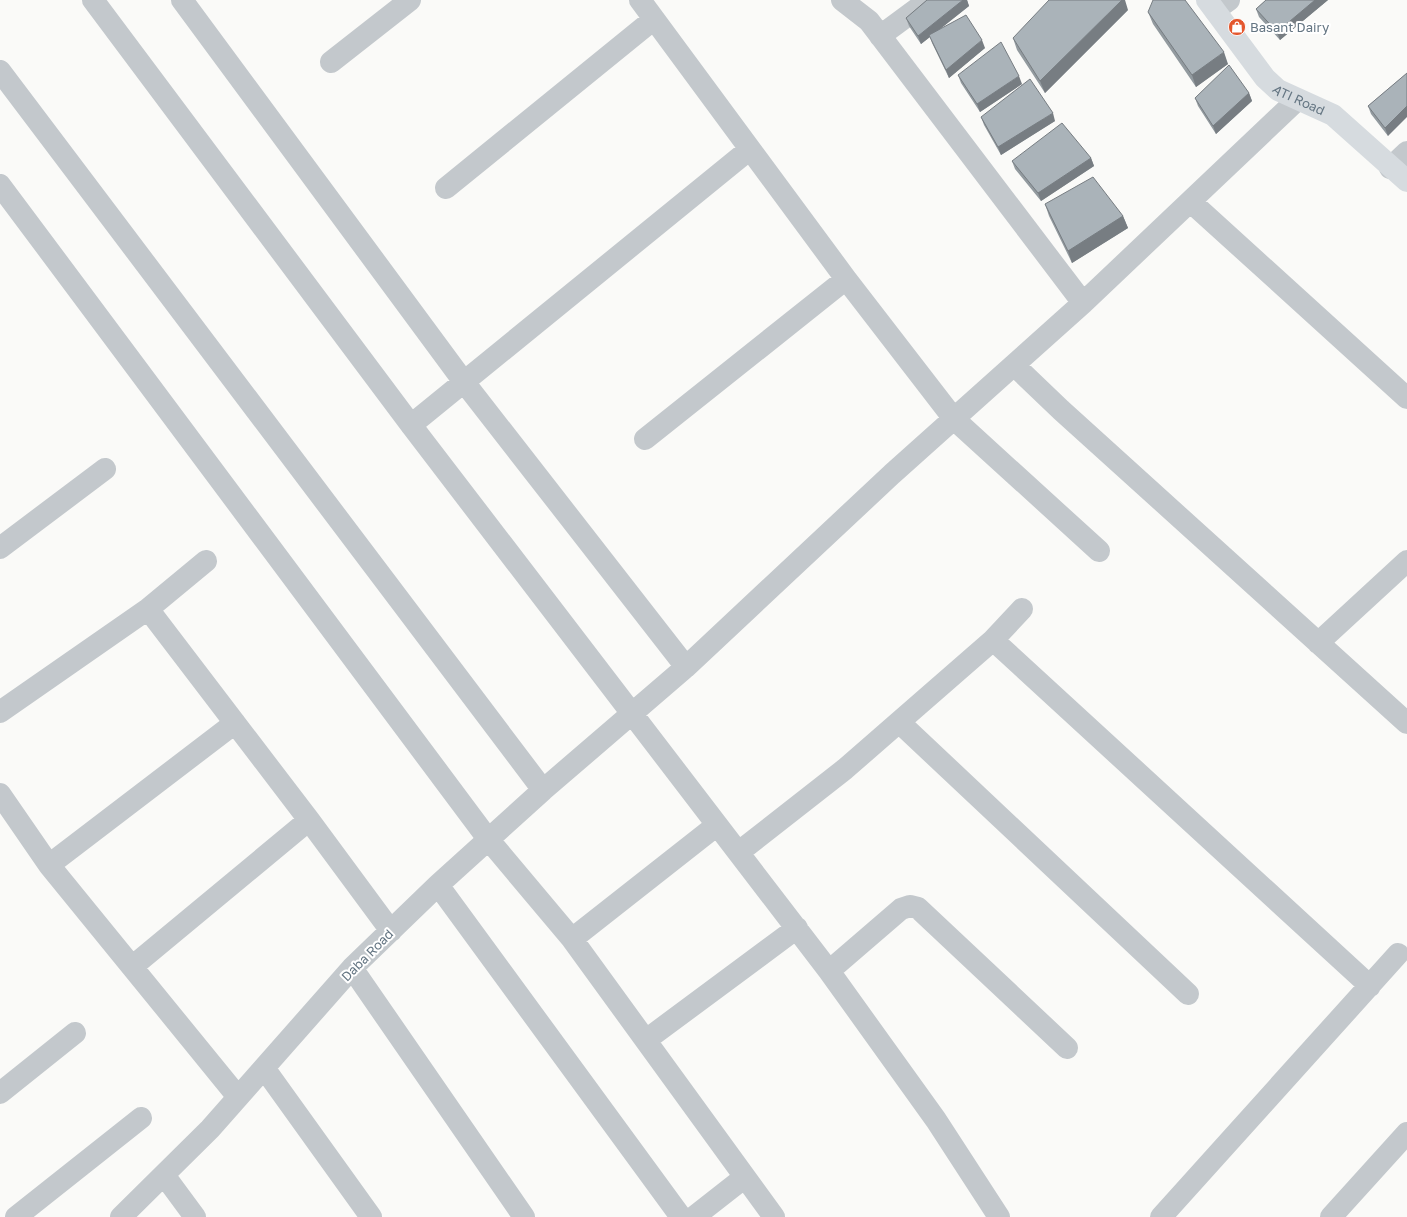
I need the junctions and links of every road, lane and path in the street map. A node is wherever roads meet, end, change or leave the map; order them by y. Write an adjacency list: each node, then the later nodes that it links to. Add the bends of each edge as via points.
1 (93, 0): 26 (street)
2 (182, 0): 23 (street)
3 (410, 0): 10 (street)
4 (640, 0): 8 (street)
5 (842, 0): 9 (street, via 869,21)
6 (929, 0): 9 (street)
7 (1217, 3): 12 (street, ATI Road, via 1265,78 1278,90)
8 (654, 19): 13 (street); 18 (street)
9 (880, 36): 21 (street)
10 (331, 62)
11 (0, 71): 43 (street)
12 (1297, 100): 15 (street, ATI Road, via 1333,114); 19 (street, Daba Road)
13 (750, 149): 20 (street); 23 (street)
14 (1407, 152): 15 (street)
15 (1390, 168): 16 (street, ATI Road)
16 (1407, 181)
17 (0, 185): 47 (street)
18 (446, 188)
19 (1191, 202): 21 (street, Daba Road); 24 (street)
20 (846, 279): 25 (street); 27 (street)
21 (1083, 303): 22 (street, Daba Road)
22 (1014, 365): 25 (street, Daba Road); 36 (street)
23 (464, 382): 26 (street); 37 (street)
24 (1407, 398)
25 (954, 419): 30 (street); 37 (street, Daba Road)
26 (411, 425): 39 (street)
27 (644, 439)
28 (105, 469): 29 (street)
29 (0, 548)
30 (1098, 551)
31 (1407, 560): 36 (street)
32 (206, 561): 34 (street)
33 (1022, 609): 35 (street)
34 (148, 610): 38 (street); 40 (street)
35 (993, 640): 41 (street); 58 (street)
36 (1318, 643): 42 (street)
37 (686, 667): 39 (street, Daba Road)
38 (0, 712)
39 (632, 713): 43 (street, Daba Road); 46 (street)
40 (235, 722): 45 (street); 49 (street)
41 (899, 722): 48 (street, via 845,769); 59 (street)
42 (1407, 723)
43 (543, 790): 47 (street, Daba Road)
44 (0, 794): 49 (street)
45 (309, 820): 52 (street); 55 (street)
46 (717, 825): 48 (street); 53 (street)
47 (488, 839): 50 (street, Daba Road); 53 (street)
48 (739, 852): 51 (street)
49 (49, 865): 55 (street)
50 (438, 884): 52 (street, Daba Road); 75 (street)
51 (797, 928): 57 (street); 61 (street)
52 (391, 931): 56 (street, Daba Road)
53 (572, 939): 61 (street)
54 (1398, 954): 58 (street)
55 (133, 966): 65 (street)
56 (352, 968): 63 (street, Daba Road); 74 (street)
57 (829, 971): 62 (street, via 901,909 910,906 918,908); 78 (street, via 936,1120)
58 (1370, 986): 79 (street)
59 (1188, 994)
60 (75, 1033): 64 (street)
61 (646, 1040): 69 (street)
62 (1067, 1048)
63 (264, 1068): 65 (street, Daba Road); 73 (street)
64 (0, 1093)
65 (238, 1097): 68 (street, Daba Road)
66 (141, 1118): 70 (street)
67 (1407, 1134): 80 (street)
68 (164, 1175): 71 (street, Daba Road); 72 (street)
69 (745, 1177): 76 (street); 77 (street)
70 (16, 1217)
71 (121, 1217)
72 (195, 1217)
73 (371, 1217)
74 (524, 1217)
75 (681, 1217)
76 (694, 1217)
77 (774, 1217)
78 (999, 1217)
79 (1161, 1217)
80 (1331, 1217)

